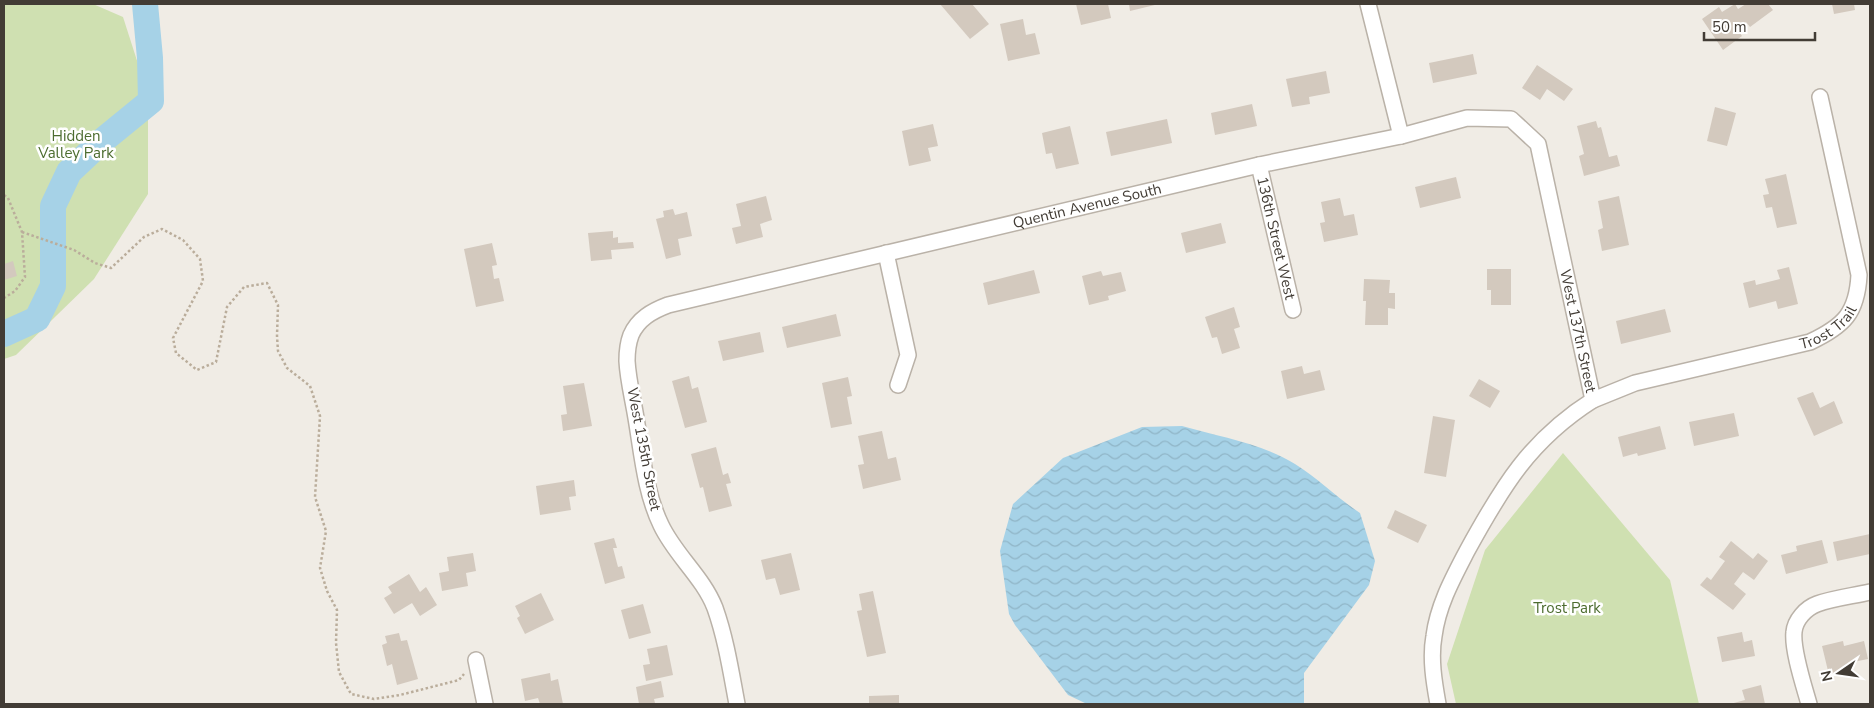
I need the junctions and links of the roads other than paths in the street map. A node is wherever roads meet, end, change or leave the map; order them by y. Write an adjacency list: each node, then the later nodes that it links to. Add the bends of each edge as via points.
1 (1368, 4): 3 (street)
2 (1820, 97): 10 (street, Trost Trail, via 1859,275 1858,294 1852,309 1840,324 1810,342 1635,383)
3 (1401, 136): 4 (street, Quentin Avenue South, via 1467,118 1511,119); 5 (street, Quentin Avenue South)
4 (1538, 144): 10 (street, West 137th Street)
5 (1259, 165): 6 (street, Quentin Avenue South); 7 (street, 136th Street West)
6 (886, 253): 8 (street, Quentin Avenue South, via 668,305 655,310); 9 (street, via 908,355)
7 (1293, 310)
8 (636, 325): 14 (street, West 135th Street, via 629,342 627,362 652,505 665,533 714,606)
9 (898, 385)
10 (1593, 400): 15 (street, West 137th Street, via 1542,440 1517,467 1486,516 1449,586 1434,636)
11 (1870, 592): 16 (street, via 1817,604 1798,620 1794,632 1795,646)
12 (476, 660): 13 (street)
13 (485, 704)
14 (737, 704)
15 (1438, 704)
16 (1808, 704)

